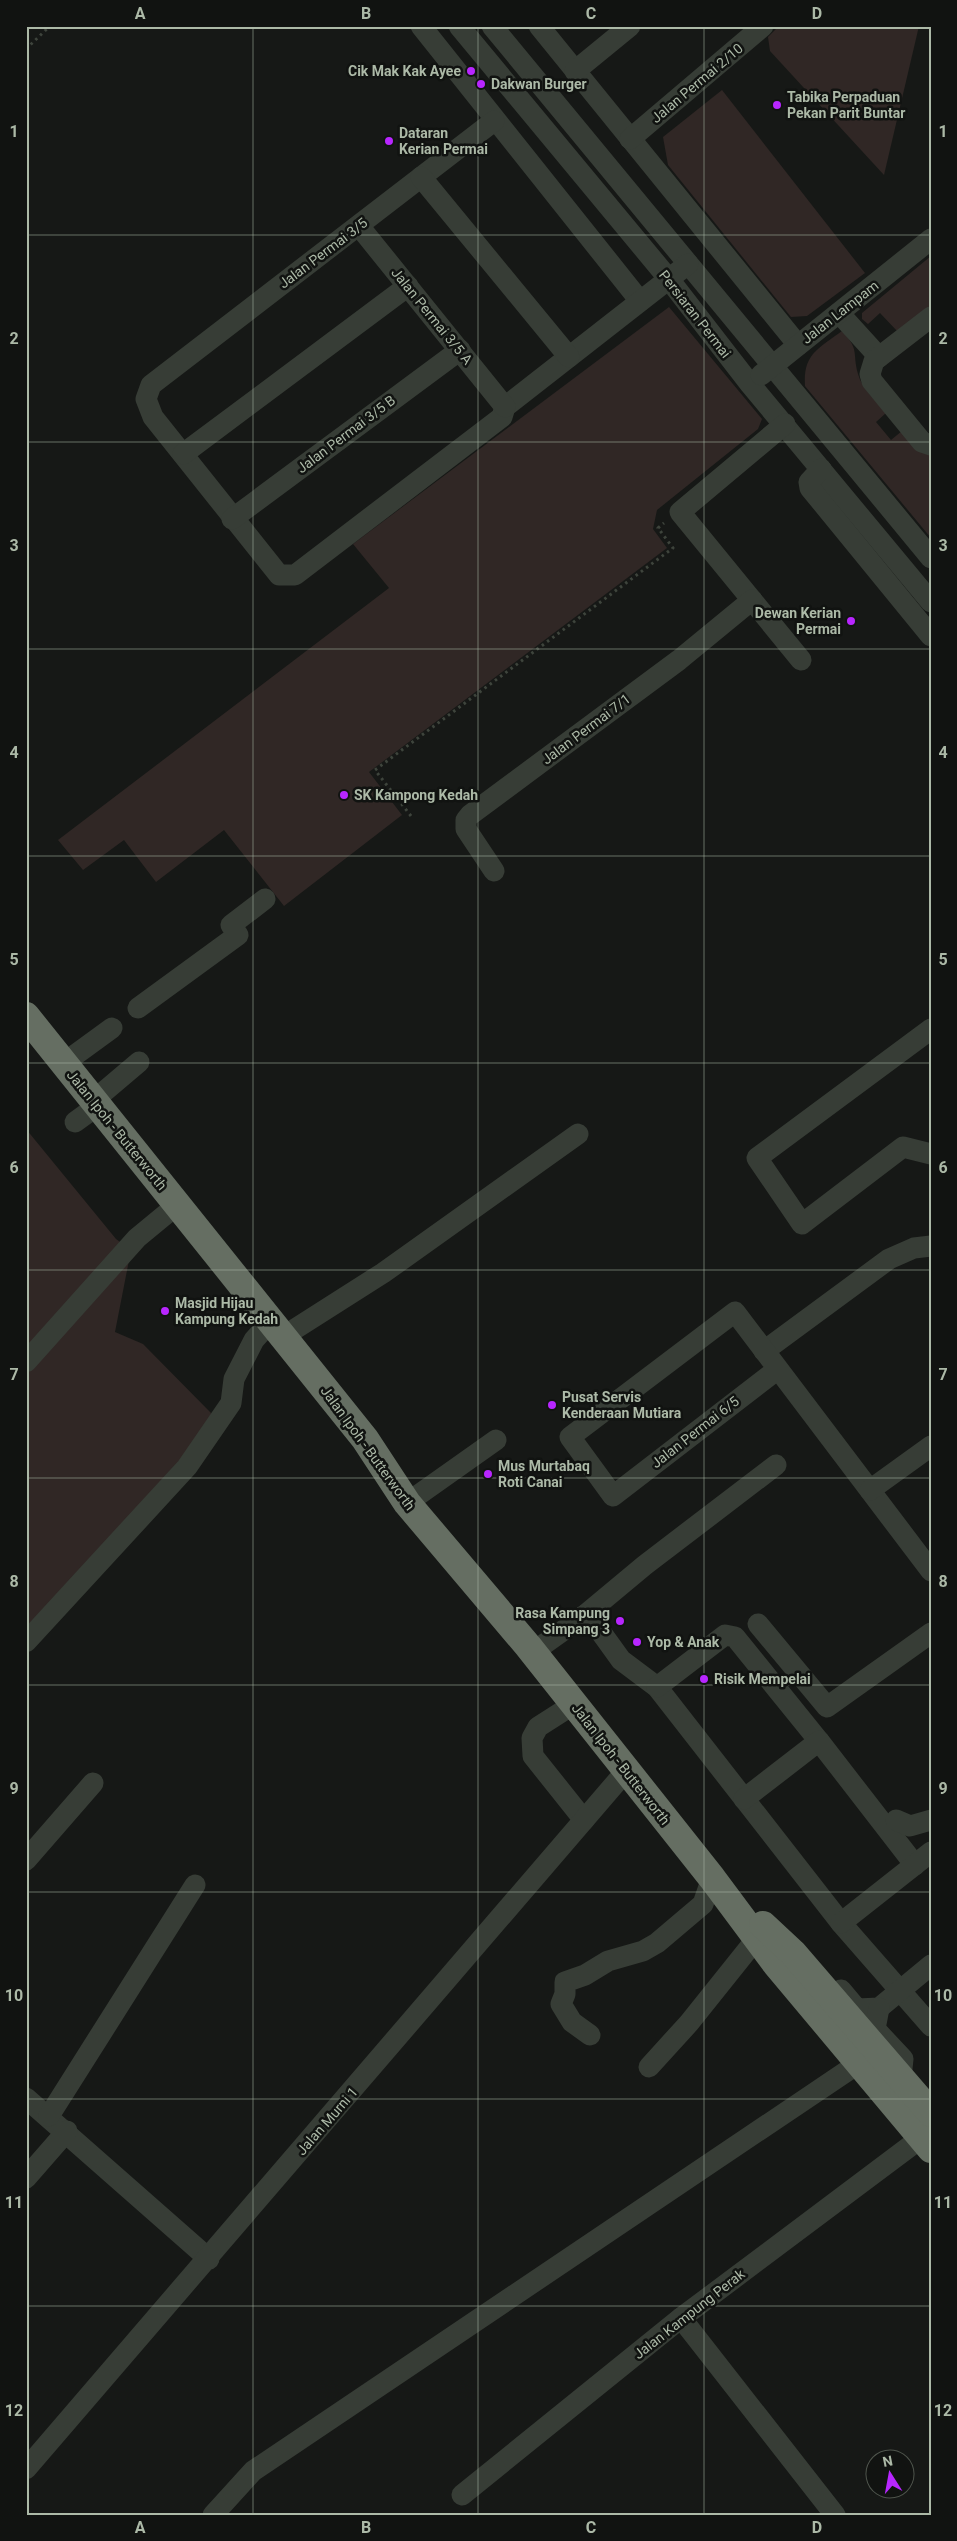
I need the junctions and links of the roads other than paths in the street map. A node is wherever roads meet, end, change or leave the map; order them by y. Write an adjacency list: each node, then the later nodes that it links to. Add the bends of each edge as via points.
1 (421, 26): 8 (street, via 450,77)
2 (459, 26): 14 (street, Persiaran Permai)
3 (492, 26): 13 (street, Persiaran Permai)
4 (539, 26): 7 (street)
5 (630, 26): 7 (street)
6 (762, 26): 9 (street, Jalan Permai 2/10)
7 (575, 71): 9 (street)
8 (494, 121): 10 (street, Jalan Permai 3/5); 16 (street)
9 (630, 139): 19 (street)
10 (421, 177): 11 (street, Jalan Permai 3/5); 21 (street)
11 (359, 226): 15 (street, Jalan Permai 3/5 A); 28 (street, Jalan Permai 3/5, via 151,385 146,399 153,417)
12 (931, 239): 17 (street, Jalan Lampam)
13 (688, 264): 14 (street); 23 (street, Persiaran Permai)
14 (668, 278): 16 (street); 24 (street, Persiaran Permai)
15 (408, 286): 20 (street, Jalan Permai 3/5 A); 28 (street)
16 (640, 301): 21 (street)
17 (839, 312): 19 (street, Jalan Lampam); 22 (street)
18 (931, 317): 22 (street)
19 (798, 345): 23 (street, Jalan Lampam)
20 (460, 350): 25 (street, Jalan Permai 3/5 A); 30 (street, Jalan Permai 3/5 B)
21 (569, 357): 25 (street)
22 (879, 357): 27 (street, via 871,367 872,381 922,442)
23 (772, 366): 24 (street, Jalan Lampam); 31 (street, Persiaran Permai)
24 (750, 384): 26 (street, Persiaran Permai)
25 (505, 407): 30 (street, via 502,417 294,575 286,577 275,572)
26 (785, 424): 29 (street, Persiaran Permai); 32 (street, via 680,512)
27 (931, 445)
28 (183, 454): 30 (street)
29 (821, 469): 33 (street, Persiaran Permai); 34 (street, via 809,482 810,488)
30 (232, 519)
31 (931, 558)
32 (752, 600): 35 (street); 36 (street, Jalan Permai 7/1, via 679,660 470,815 466,828)
33 (931, 602)
34 (931, 636)
35 (801, 660)
36 (494, 871)
37 (265, 899): 38 (street, via 231,925 238,935)
38 (138, 1008)
39 (26, 1016): 43 (highway, Jalan Ipoh - Butterworth)
40 (112, 1028): 43 (street)
41 (931, 1029): 47 (street, via 758,1158 802,1224 903,1147)
42 (139, 1062): 44 (street)
43 (64, 1063): 44 (highway, Jalan Ipoh - Butterworth)
44 (95, 1104): 45 (street); 48 (highway, Jalan Ipoh - Butterworth)
45 (75, 1122)
46 (578, 1134): 50 (street, via 382,1273)
47 (931, 1154)
48 (177, 1205): 50 (highway, Jalan Ipoh - Butterworth); 52 (street, via 132,1232)
49 (931, 1246): 51 (street, via 914,1248 889,1259)
50 (277, 1329): 58 (highway, Jalan Ipoh - Butterworth, via 365,1439); 63 (street, via 254,1340 234,1379 231,1403 188,1466)
51 (764, 1351): 53 (street); 53 (street, Jalan Permai 6/5, via 735,1312 570,1438 613,1496)
52 (26, 1362)
53 (778, 1369): 57 (street)
54 (496, 1440): 58 (street)
55 (931, 1446): 57 (street)
56 (776, 1465): 60 (street, via 645,1565)
57 (870, 1490): 59 (street)
58 (407, 1503): 64 (highway, Jalan Ipoh - Butterworth)
59 (931, 1571)
60 (585, 1616): 64 (street); 65 (street, via 590,1617 620,1660)
61 (758, 1624): 62 (street, via 828,1706)
62 (931, 1633)
63 (26, 1642)
64 (533, 1652): 66 (highway, Jalan Ipoh - Butterworth)
65 (656, 1686): 67 (street, via 725,1635 730,1635 735,1637); 70 (street)
66 (574, 1704): 68 (highway, Jalan Ipoh - Butterworth); 71 (street, via 538,1727 532,1738 533,1756)
67 (819, 1741): 70 (street); 74 (street)
68 (626, 1770): 71 (street, Jalan Murni 1); 76 (highway, Jalan Ipoh - Butterworth)
69 (93, 1783): 75 (street)
70 (744, 1799): 78 (street)
71 (584, 1820): 94 (street, Jalan Murni 1)
72 (896, 1820): 73 (street, via 910,1826)
73 (931, 1820)
74 (923, 1859): 78 (street)
75 (26, 1860)
76 (712, 1878): 79 (highway, Jalan Ipoh - Butterworth); 81 (highway, Jalan Ipoh - Butterworth, via 793,1952); 85 (street, via 698,1909 650,1948 608,1961 565,1982 561,2004 572,2022)
77 (196, 1885): 90 (street)
78 (841, 1923): 82 (street)
79 (757, 1938): 86 (highway, Jalan Ipoh - Butterworth); 87 (street, via 690,2023)
80 (931, 1966): 82 (street)
81 (822, 1986): 83 (street, via 842,1990 857,2009); 88 (highway, Jalan Ipoh - Butterworth)
82 (900, 1991): 83 (street); 84 (street)
83 (879, 2008): 88 (street, via 875,2029 903,2059)
84 (931, 2026)
85 (590, 2035)
86 (859, 2064): 92 (highway, Jalan Ipoh - Butterworth); 98 (street, via 253,2471)
87 (649, 2066)
88 (901, 2078): 92 (highway, Jalan Ipoh - Butterworth)
89 (26, 2098): 90 (street)
90 (49, 2116): 91 (street)
91 (67, 2132): 93 (street); 94 (street)
92 (928, 2133): 95 (street, Jalan Kampung Perak)
93 (26, 2178)
94 (209, 2258): 96 (street, Jalan Murni 1)
95 (680, 2318): 97 (street, Jalan Kampung Perak); 99 (street)
96 (26, 2469)
97 (462, 2495)
98 (213, 2515)
99 (835, 2515)

